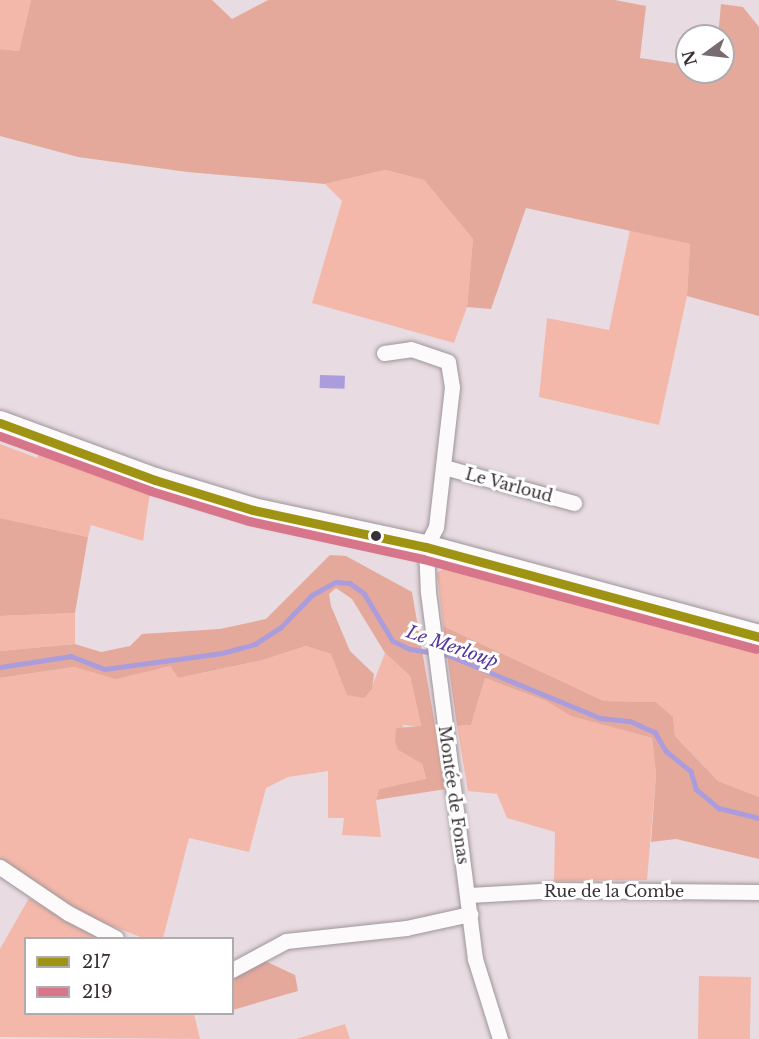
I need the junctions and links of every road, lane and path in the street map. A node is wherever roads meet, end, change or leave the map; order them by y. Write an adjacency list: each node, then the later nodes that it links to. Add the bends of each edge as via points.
1 (384, 353): 3 (street, via 411,349 448,362 452,387)
2 (0, 423): 5 (main road, via 164,483 243,507)
3 (444, 467): 4 (street, Le Varloud); 5 (street, via 436,527)
4 (574, 503)
5 (426, 547): 6 (main road); 9 (street, Montée de Fonas, via 432,635)
6 (759, 637)
7 (0, 867): 11 (street)
8 (759, 892): 9 (street, Rue de la Combe, via 558,890)
9 (469, 895): 10 (street, Montée de Fonas)
10 (470, 914): 12 (street, via 406,928 286,941); 13 (street, Montée de Fonas, via 479,982)
11 (112, 937)
12 (234, 969)
13 (500, 1039)

